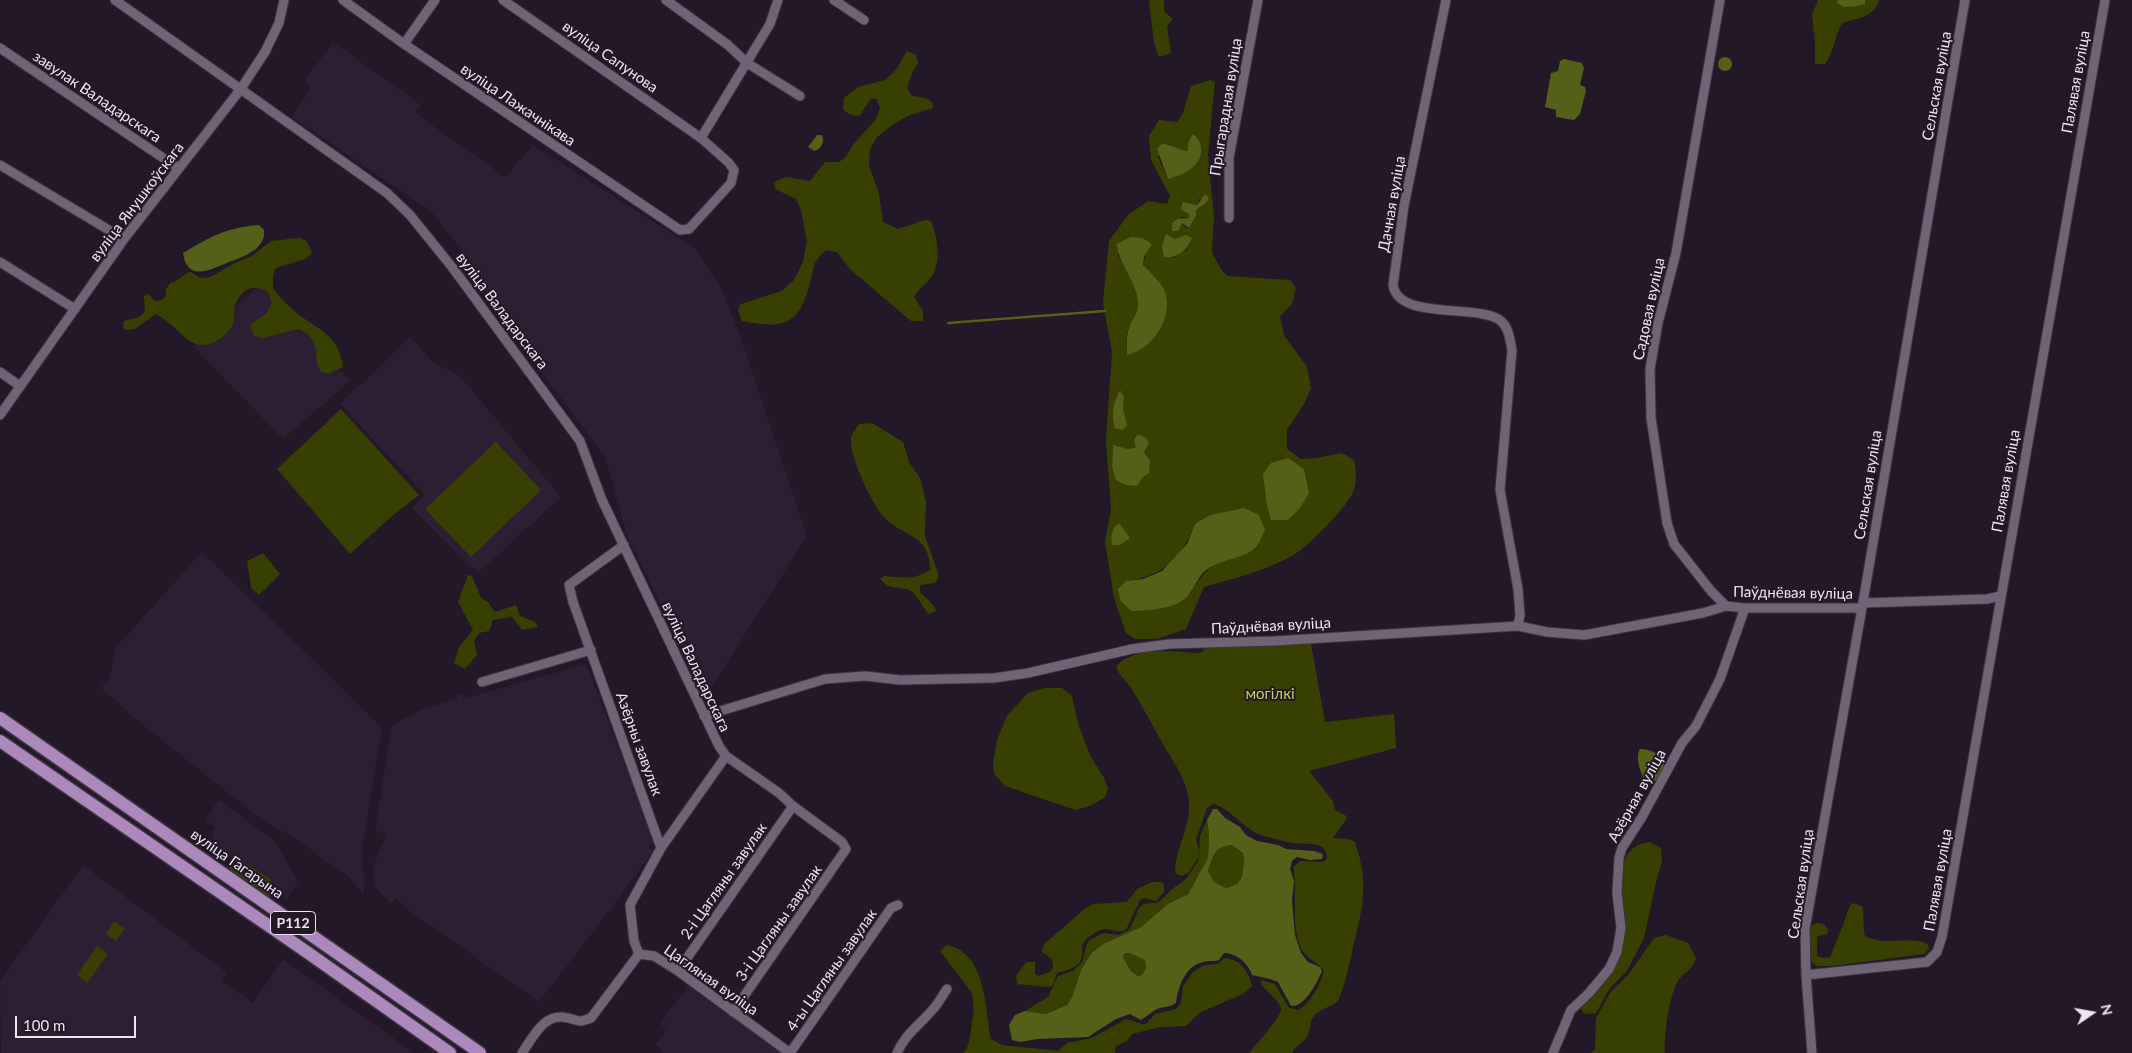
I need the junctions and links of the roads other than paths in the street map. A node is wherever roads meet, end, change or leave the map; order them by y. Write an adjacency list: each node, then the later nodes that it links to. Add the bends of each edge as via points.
1 (115, 0): 18 (street, вуліца Валадарскага)
2 (284, 0): 18 (street, вуліца Янушкоўскага, via 276,31)
3 (342, 0): 15 (street, вуліца Лажачнікава)
4 (435, 0): 15 (street)
5 (503, 0): 20 (street, вуліца Сапунова)
6 (666, 0): 17 (street, via 728,45)
7 (778, 0): 17 (street, via 770,24)
8 (834, 0): 14 (street)
9 (1258, 0): 23 (street, Прыгарадная вуліца, via 1229,158)
10 (1446, 0): 36 (street, Дачная вуліца, via 1404,206 1393,285 1398,298 1420,306 1493,317 1507,329 1512,350 1500,490 1518,589)
11 (1720, 0): 34 (street, Садовая вуліца, via 1678,243 1650,369 1651,418 1667,523 1674,544)
12 (1965, 0): 33 (street, Сельская вуліца)
13 (2105, 0): 32 (street, Палявая вуліца)
14 (864, 20)
15 (404, 44): 24 (street, вуліца Лажачнікава)
16 (0, 48): 22 (street, завулак Валадарскага)
17 (747, 63): 19 (street); 20 (street)
18 (240, 90): 22 (street, вуліца Янушкоўскага); 31 (street, вуліца Валадарскага, via 387,193 422,230 493,320 580,441 602,500)
19 (800, 96)
20 (701, 138): 24 (street, вуліца Сапунова, via 729,163 734,177 689,229)
21 (0, 165): 25 (street)
22 (178, 168): 25 (street, вуліца Янушкоўскага)
23 (1229, 218)
24 (680, 230)
25 (124, 239): 27 (street, вуліца Янушкоўскага)
26 (0, 262): 27 (street)
27 (75, 309): 29 (street, вуліца Янушкоўскага)
28 (0, 372): 29 (street)
29 (20, 386): 30 (street, вуліца Янушкоўскага)
30 (0, 415)
31 (624, 545): 37 (street, Азёрны завулак, via 569,585); 39 (street, вуліца Валадарскага)
32 (2000, 596): 33 (street, Паўднёвая вуліца); 50 (street, Палявая вуліца, via 1970,783 1937,952 1927,962)
33 (1862, 605): 35 (street, Паўднёвая вуліца); 50 (street, Сельская вуліца, via 1805,929)
34 (1726, 606): 35 (street, Паўднёвая вуліца); 36 (street, Паўднёвая вуліца, via 1703,614 1584,635)
35 (1744, 608): 60 (street, Азёрная вуліца, via 1720,679 1696,726 1682,743 1622,848 1617,894 1621,928 1617,952 1609,969 1572,1010)
36 (1518, 626): 39 (street, Паўднёвая вуліца, via 1169,644 994,678 900,680 865,676 825,679)
37 (591, 650): 38 (street); 46 (street, Азёрны завулак)
38 (482, 682)
39 (704, 716): 42 (street, вуліца Валадарскага)
40 (0, 718): 43 (main road, вуліца Гагарына / Р112)
41 (0, 741): 45 (main road, Р112)
42 (726, 756): 44 (street, via 780,793); 46 (street)
43 (120, 803): 45 (street); 52 (main road, вуліца Гагарына / Р112)
44 (793, 806): 49 (street, 2-і Цагляны завулак); 54 (street, 3-і Цагляны завулак, via 842,842 846,849)
45 (110, 818): 53 (main road, Р112)
46 (661, 848): 48 (street, via 630,906 634,941)
47 (898, 905): 58 (street, 4-ы Цагляны завулак, via 891,908)
48 (639, 954): 49 (street, Цагляная вуліца, via 654,956); 57 (street, via 591,1018 580,1022 557,1016 549,1019)
49 (678, 971): 54 (street, Цагляная вуліца)
50 (1806, 975): 61 (street, Сельская вуліца)
51 (947, 989): 59 (street, via 934,1009 901,1042)
52 (401, 998): 53 (street); 56 (main road, вуліца Гагарына / Р112)
53 (391, 1011): 55 (main road, Р112)
54 (733, 1012): 58 (street, Цагляная вуліца)
55 (450, 1053)
56 (480, 1053)
57 (522, 1053)
58 (790, 1053)
59 (896, 1053)
60 (1553, 1053)
61 (1812, 1053)

